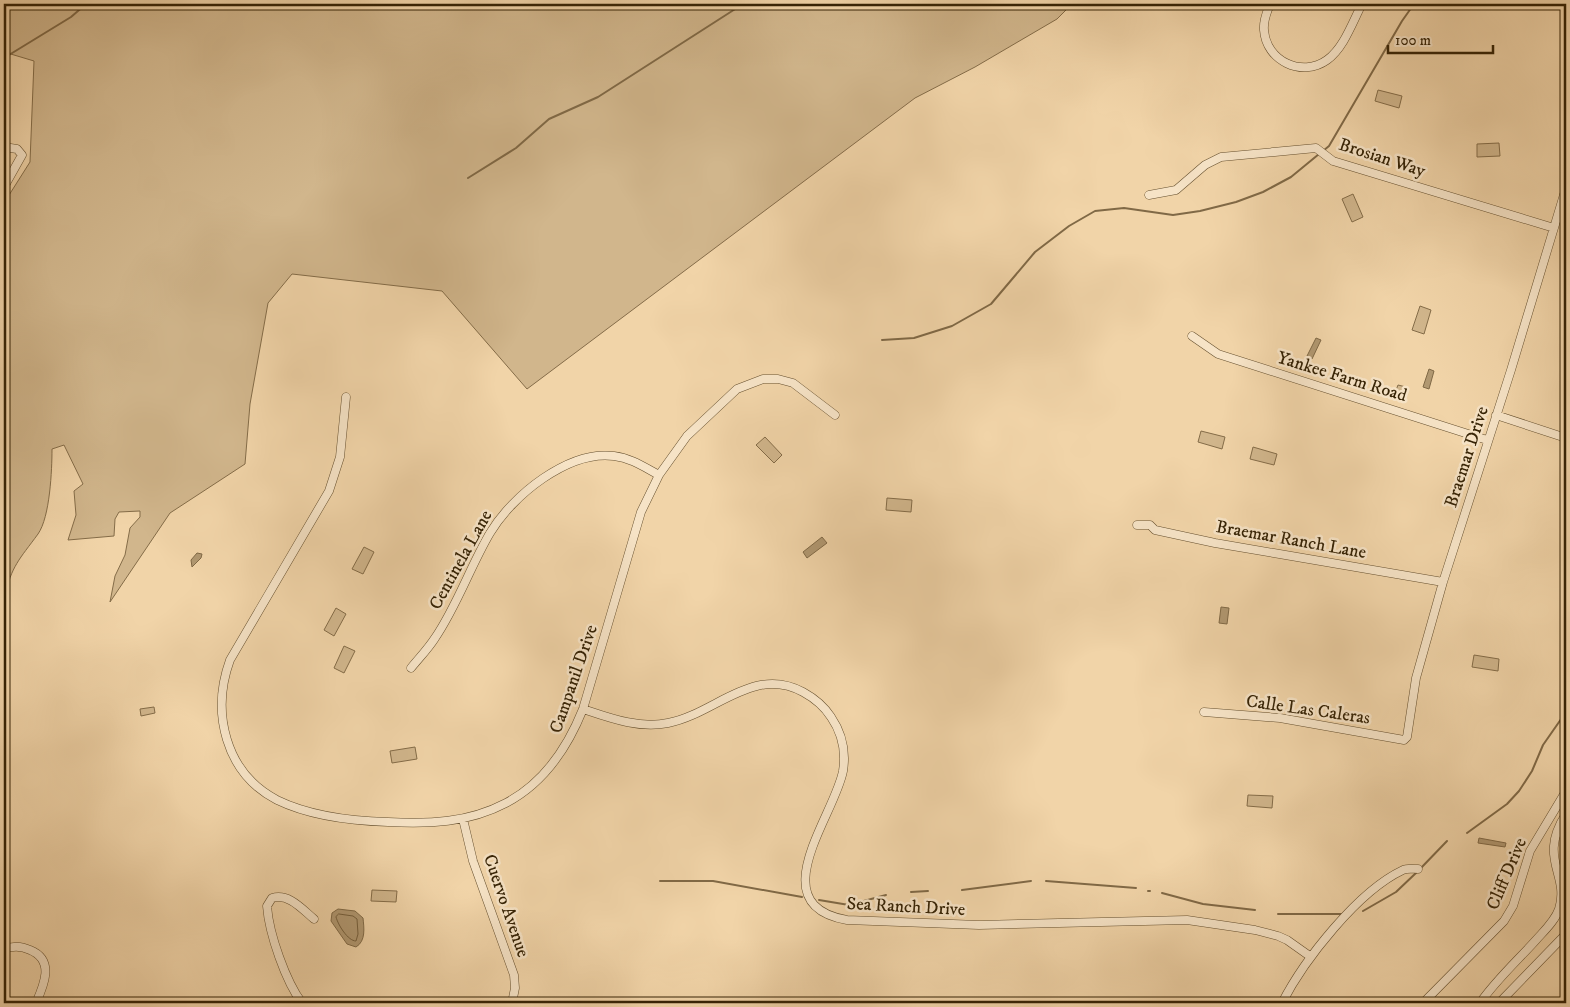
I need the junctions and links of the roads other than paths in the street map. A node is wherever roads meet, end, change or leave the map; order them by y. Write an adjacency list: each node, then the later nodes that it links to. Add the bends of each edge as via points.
1 (1270, 4): 2 (street, via 1264,23 1268,47 1283,62 1307,68 1333,55)
2 (1362, 4)
3 (4, 147): 4 (street, via 17,149 21,159)
4 (4, 187)
5 (1566, 188): 7 (street, Braemar Drive)
6 (1149, 195): 8 (street, Brosian Way, via 1176,190 1205,165 1221,158 1316,148 1332,160)
7 (1564, 204): 8 (street, Braemar Drive)
8 (1554, 228): 12 (street, Braemar Drive)
9 (1192, 336): 14 (street, Yankee Farm Road, via 1218,354)
10 (346, 397): 26 (street, Campanil Drive, via 340,457 329,491 227,667 221,697 226,739 237,763 248,777 267,794 286,804 322,814 375,822 424,823)
11 (836, 415): 15 (street, Campanil Drive, via 793,383 770,378 751,381 731,394 687,436)
12 (1496, 415): 13 (street); 14 (street, Braemar Drive)
13 (1566, 438)
14 (1488, 440): 17 (street, Braemar Drive)
15 (659, 476): 18 (street, Centinela Lane, via 632,461 595,456 570,463 529,490 510,507 490,534 435,638); 19 (street, Campanil Drive, via 635,531)
16 (1137, 525): 17 (street, Braemar Ranch Lane, via 1150,525 1156,530 1215,543)
17 (1443, 582): 21 (street, Braemar Drive, via 1418,669)
18 (411, 668)
19 (583, 709): 26 (street, Campanil Drive, via 567,745 538,780 506,803); 31 (street, Sea Ranch Drive, via 632,723 661,724 687,717 739,691 769,684 792,687 819,702 837,727 844,761 840,784 807,861 805,876 813,901 833,917 979,925 1187,920 1272,934)
20 (1204, 712): 21 (street, Calle Las Caleras, via 1280,718 1404,740)
21 (1406, 737)
22 (1566, 791): 23 (street, Cliff Drive)
23 (1559, 803): 24 (street); 36 (street, Cliff Drive, via 1530,851 1513,906 1504,921)
24 (1566, 808)
25 (1566, 814): 37 (street, via 1553,846 1562,886 1559,910)
26 (463, 819): 34 (street, Cuervo Avenue, via 473,861 514,975)
27 (1418, 869): 31 (street, via 1404,869 1366,897)
28 (314, 919): 33 (street, via 294,902 282,897 272,898 267,906 278,950)
29 (1566, 934): 38 (street)
30 (4, 950): 32 (street, via 24,948 43,959 46,975)
31 (1311, 957): 35 (street)
32 (36, 1003)
33 (302, 1003)
34 (512, 1003)
35 (1282, 1003)
36 (1424, 1003)
37 (1480, 1003)
38 (1499, 1003)

